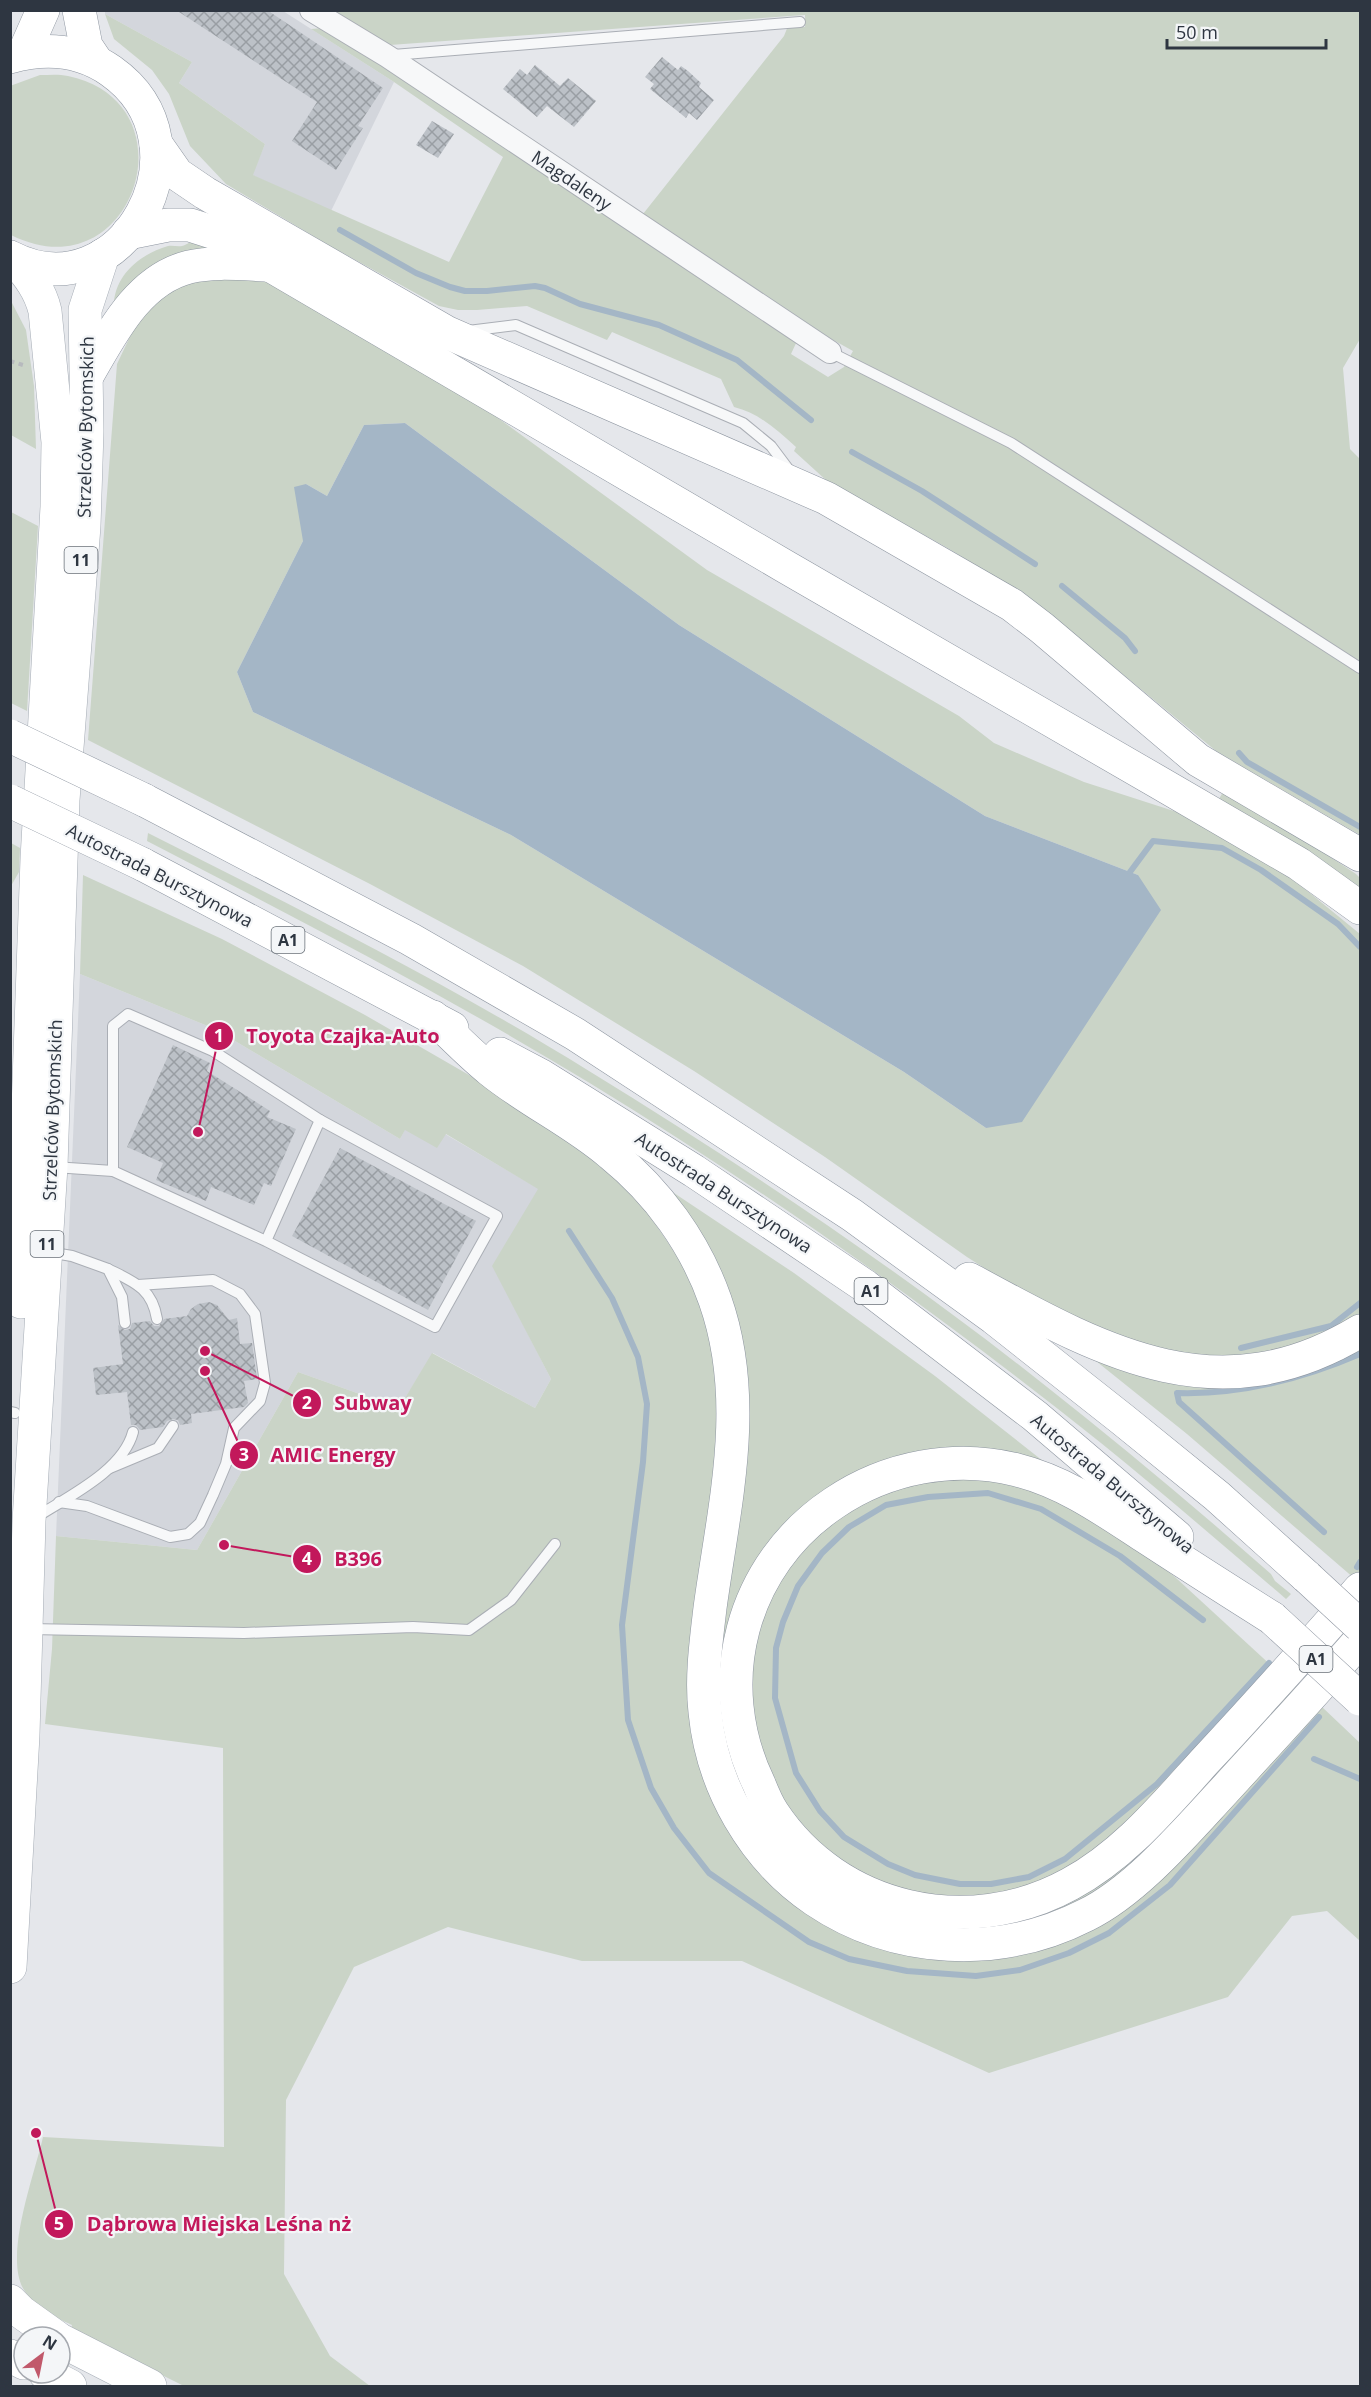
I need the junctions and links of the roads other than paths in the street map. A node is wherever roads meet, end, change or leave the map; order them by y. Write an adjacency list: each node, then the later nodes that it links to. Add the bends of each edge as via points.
1 (42, 10): 5 (main road, 11)
2 (79, 10): 7 (main road, 11, via 86,46)
3 (311, 10): 6 (street, Magdaleny)
4 (800, 21): 6 (lane)
5 (17, 55): 7 (main road, 11, via 55,51)
6 (387, 56): 13 (street, Magdaleny)
7 (96, 61): 8 (main road, 11, via 133,92 149,117)
8 (156, 144): 9 (main road, 11, via 157,167 150,198); 18 (main road, via 177,174 205,193 446,332 826,498 1012,605 1198,759)
9 (128, 233): 10 (main road, 11); 12 (main road, via 190,225 215,234)
10 (103, 255): 11 (main road, 11, via 76,268 34,267); 14 (main road, Strzelców Bytomskich / 11, via 85,310)
11 (13, 259): 26 (main road, Strzelców Bytomskich / 11, via 33,281 45,311 58,442 37,859)
12 (270, 265): 14 (main road, via 188,268 159,282 118,324); 19 (main road, via 1299,864)
13 (830, 352): 15 (lane, via 1011,443)
14 (87, 376): 22 (main road, Strzelców Bytomskich / 11, via 84,526 63,800)
15 (1360, 668)
16 (10, 736): 24 (main road, bridge, via 144,800 410,939 565,1028)
17 (10, 801): 20 (main road, Autostrada Bursztynowa / A1, bridge, via 142,864)
18 (1354, 854)
19 (1360, 908)
20 (433, 1017): 41 (main road, Autostrada Bursztynowa / A1, via 540,1075 694,1170 865,1286 1035,1416); 44 (main road, via 491,1071 610,1153 650,1190 685,1239 707,1281 731,1365 734,1424 726,1510 707,1630 705,1713 712,1758 739,1819 756,1842 775,1867 825,1907 860,1926 894,1937 948,1946 976,1946 1038,1934 1088,1914 1129,1886 1188,1830)
21 (320, 1119): 23 (lane, via 213,1051 128,1014 113,1026); 25 (lane); 25 (lane, via 496,1216 435,1327)
22 (51, 1166): 23 (lane); 26 (main road, Strzelców Bytomskich / 11)
23 (112, 1171): 25 (lane)
24 (852, 1215): 31 (main road, via 1083,1339 1148,1362 1208,1372 1272,1368 1320,1353); 42 (main road, bridge, via 994,1318 1114,1412 1217,1496)
25 (266, 1241)
26 (27, 1247): 27 (lane, via 72,1256); 32 (main road, Strzelców Bytomskich / 11); 38 (main road, Strzelców Bytomskich / 11)
27 (108, 1269): 28 (lane); 30 (lane, via 122,1297)
28 (138, 1285): 29 (lane, via 154,1302); 37 (lane, via 213,1280 240,1294 255,1314 266,1383 260,1401 234,1428 226,1464 213,1495 200,1522 188,1534 170,1537 87,1506)
29 (157, 1319)
30 (125, 1323)
31 (1360, 1331)
32 (13, 1412): 35 (main road, Strzelców Bytomskich / 11)
33 (174, 1426): 36 (lane, via 158,1448)
34 (133, 1431): 36 (lane)
35 (10, 1468)
36 (110, 1468): 37 (lane)
37 (59, 1502): 38 (lane)
38 (30, 1521): 43 (main road, Strzelców Bytomskich / 11)
39 (555, 1544): 43 (lane, via 511,1600 469,1630 413,1627 244,1633)
40 (1360, 1589): 41 (main road, via 1278,1682 1108,1860 1069,1885 1027,1903 970,1913 933,1911 876,1898 850,1885 799,1844 772,1812 751,1768 738,1725 735,1695 740,1636 750,1606 771,1567 815,1516 852,1491 913,1468 958,1463 1017,1470 1074,1491)
41 (1272, 1618): 45 (main road, Autostrada Bursztynowa / A1, bridge)
42 (1360, 1626)
43 (26, 1629): 46 (main road, Strzelców Bytomskich / 11)
44 (1360, 1640)
45 (1360, 1700)
46 (10, 1967)
47 (10, 2301): 48 (main road)
48 (39, 2325)
49 (72, 2346): 50 (main road)
50 (150, 2386)

